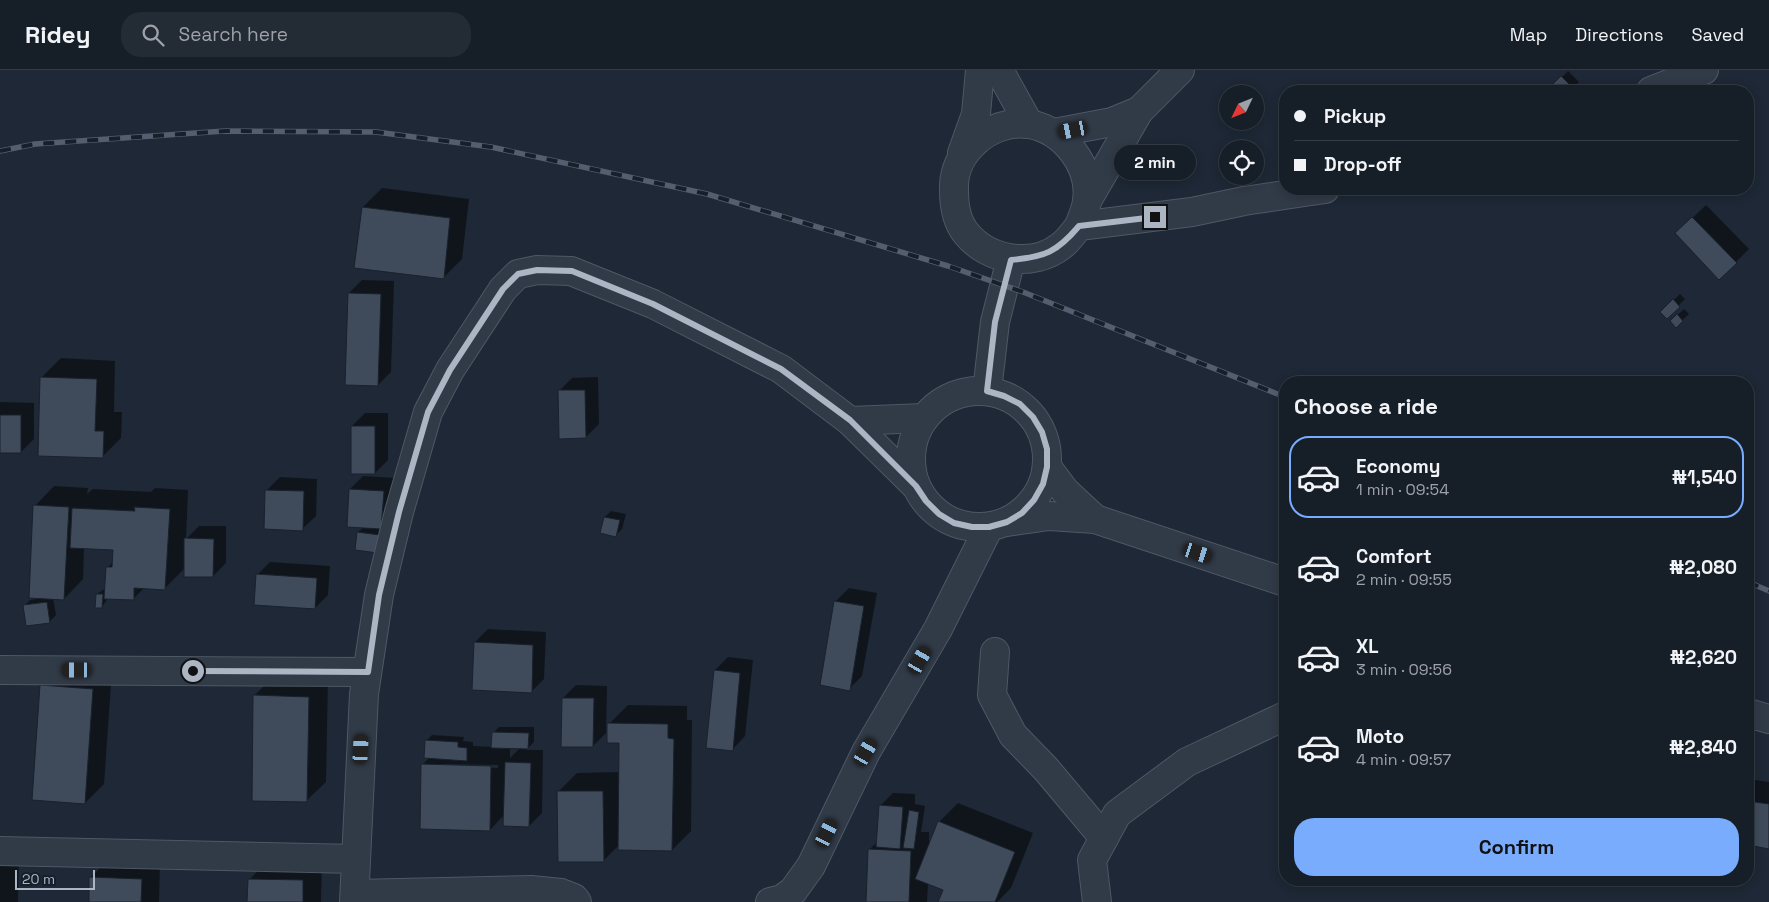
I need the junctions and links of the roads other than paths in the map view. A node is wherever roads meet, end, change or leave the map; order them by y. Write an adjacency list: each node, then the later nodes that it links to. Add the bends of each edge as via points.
1 (980, 70): 9 (street, via 976,114)
2 (999, 70): 7 (street)
3 (1180, 70): 6 (street)
4 (1704, 70): 5 (street)
5 (1666, 85)
6 (1139, 111): 8 (street, via 1112,122); 11 (street)
7 (1029, 124): 8 (street); 9 (street, via 1002,126 978,138)
8 (1054, 133): 11 (street, via 1074,151 1086,175)
9 (961, 157): 13 (street, via 953,182 954,209 966,233 986,250)
10 (1284, 195): 12 (street, via 1192,212)
11 (1087, 201): 12 (street)
12 (1079, 226): 13 (street, via 1061,246 1038,258)
13 (1011, 260): 14 (street, via 995,322)
14 (987, 391): 15 (street, via 969,391 952,396); 17 (street, via 1020,404 1033,417 1047,449)
15 (924, 418): 16 (street); 18 (street, via 911,451)
16 (850, 420): 18 (street); 24 (street, via 781,369 614,286 572,271 537,270 518,274 498,297 450,370 428,412 379,595)
17 (1047, 467): 19 (street, via 1065,491); 20 (street, via 1043,484 1034,500 1022,513)
18 (916, 486): 20 (street, via 932,507 954,523 972,527)
19 (1095, 519): 20 (street, via 1049,516); 21 (street)
20 (998, 524): 33 (street, via 866,752 811,866 792,891)
21 (1279, 580)
22 (995, 652): 28 (street, via 992,694 1013,734)
23 (0, 670): 24 (street)
24 (368, 672): 30 (street, via 364,694)
25 (1754, 715): 27 (street)
26 (1279, 719): 28 (street, via 1187,762 1117,814)
27 (1769, 719)
28 (1104, 838): 34 (street, via 1092,860)
29 (0, 851): 30 (street)
30 (356, 859): 31 (street)
31 (354, 898): 32 (street, via 531,890 561,893)
32 (577, 902)
33 (770, 902)
34 (1097, 902)

